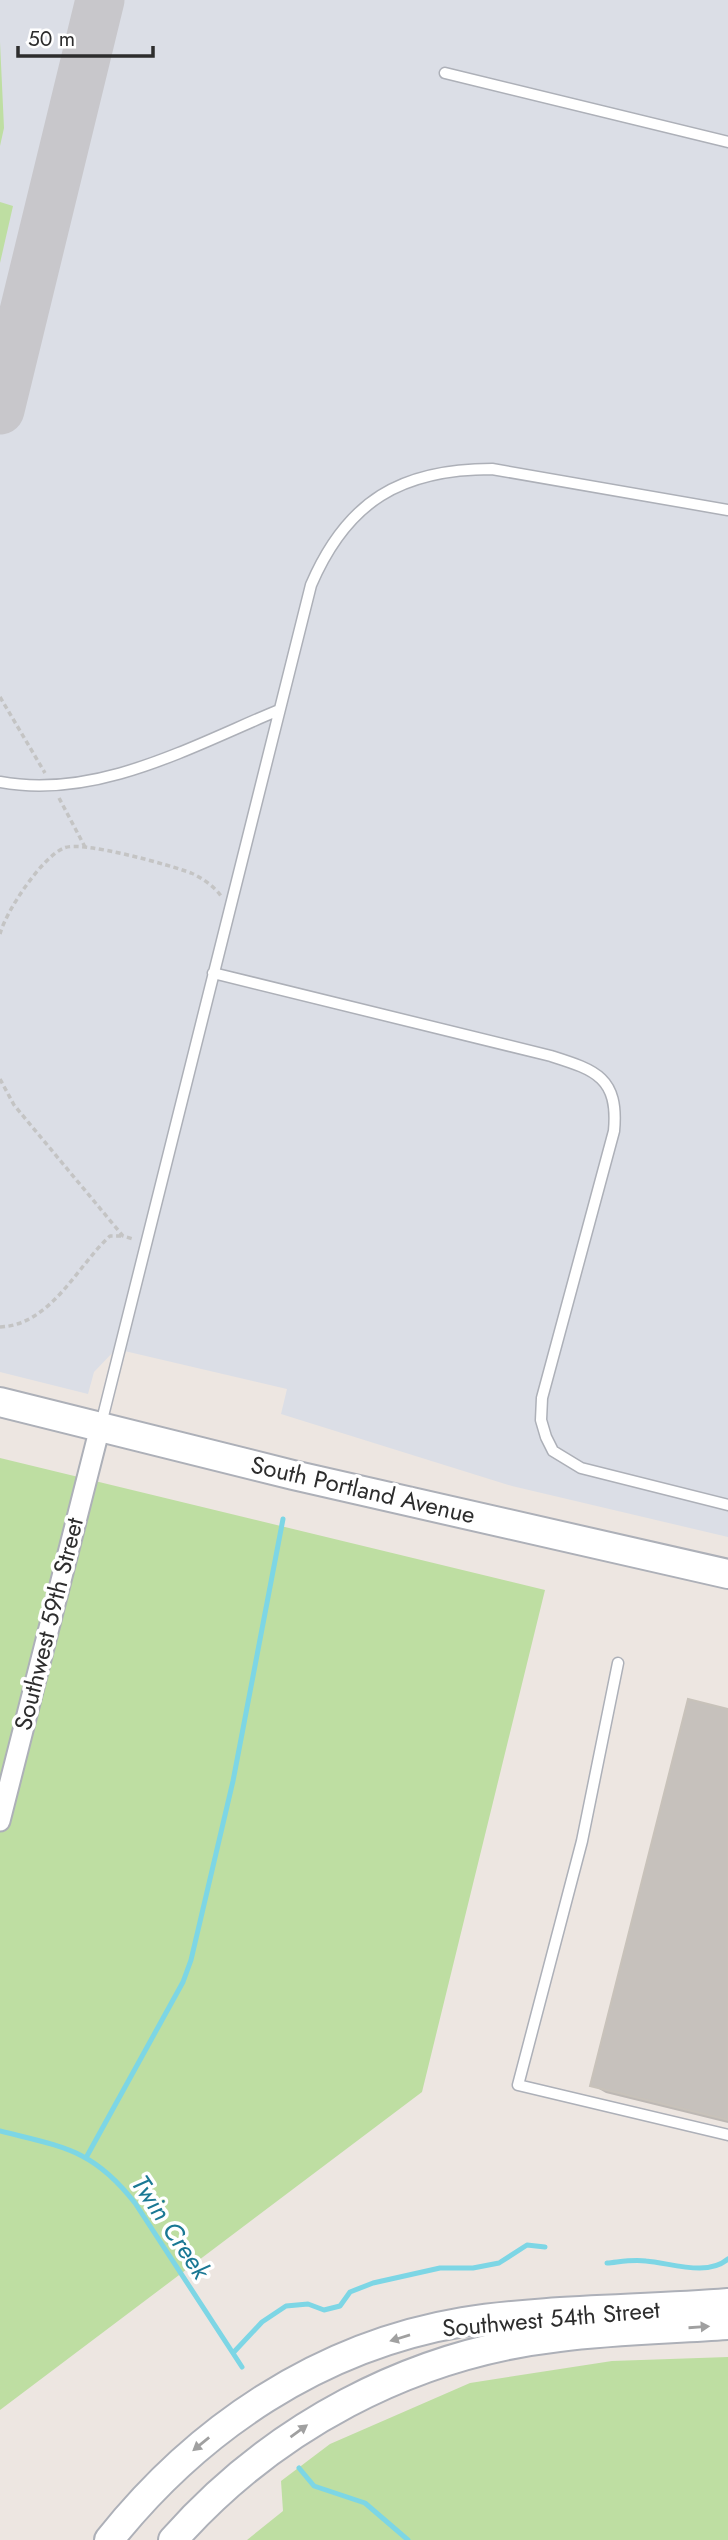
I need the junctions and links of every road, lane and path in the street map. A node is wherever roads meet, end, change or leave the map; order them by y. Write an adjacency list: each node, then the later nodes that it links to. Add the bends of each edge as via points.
1 (445, 72): 2 (lane)
2 (728, 142)
3 (728, 510): 5 (lane, via 492,469 455,469 417,478 363,508 326,551 311,585)
4 (0, 697): 7 (path)
5 (279, 710): 7 (lane, via 122,773); 9 (lane)
6 (0, 782): 7 (lane)
7 (52, 786): 8 (path)
8 (85, 847): 9 (path, via 193,874 218,891); 10 (path, via 67,846 53,853 30,881)
9 (229, 909): 11 (lane)
10 (0, 934)
11 (214, 972): 14 (lane); 18 (lane, via 551,1056 590,1068 601,1077 613,1100 614,1131 549,1364 541,1420 553,1451 581,1468)
12 (0, 1079): 13 (path, via 14,1105)
13 (123, 1236): 14 (path); 15 (path, via 110,1236 91,1253 44,1309 27,1321)
14 (146, 1242): 17 (lane)
15 (0, 1327)
16 (0, 1402): 17 (main road, South Portland Avenue)
17 (100, 1427): 19 (main road, South Portland Avenue); 21 (street, Southwest 59th Street)
18 (728, 1505)
19 (728, 1574)
20 (618, 1663): 22 (lane, via 582,1841 518,2085)
21 (0, 1821)
22 (728, 2136)
23 (728, 2303): 25 (main road, Southwest 54th Street, one-way to 25, via 463,2322 370,2347 323,2366 242,2412 162,2479)
24 (728, 2325): 26 (main road, Southwest 54th Street, one-way to 24, via 215,2496 318,2417 418,2370 558,2337)
25 (109, 2540)
26 (173, 2540)

